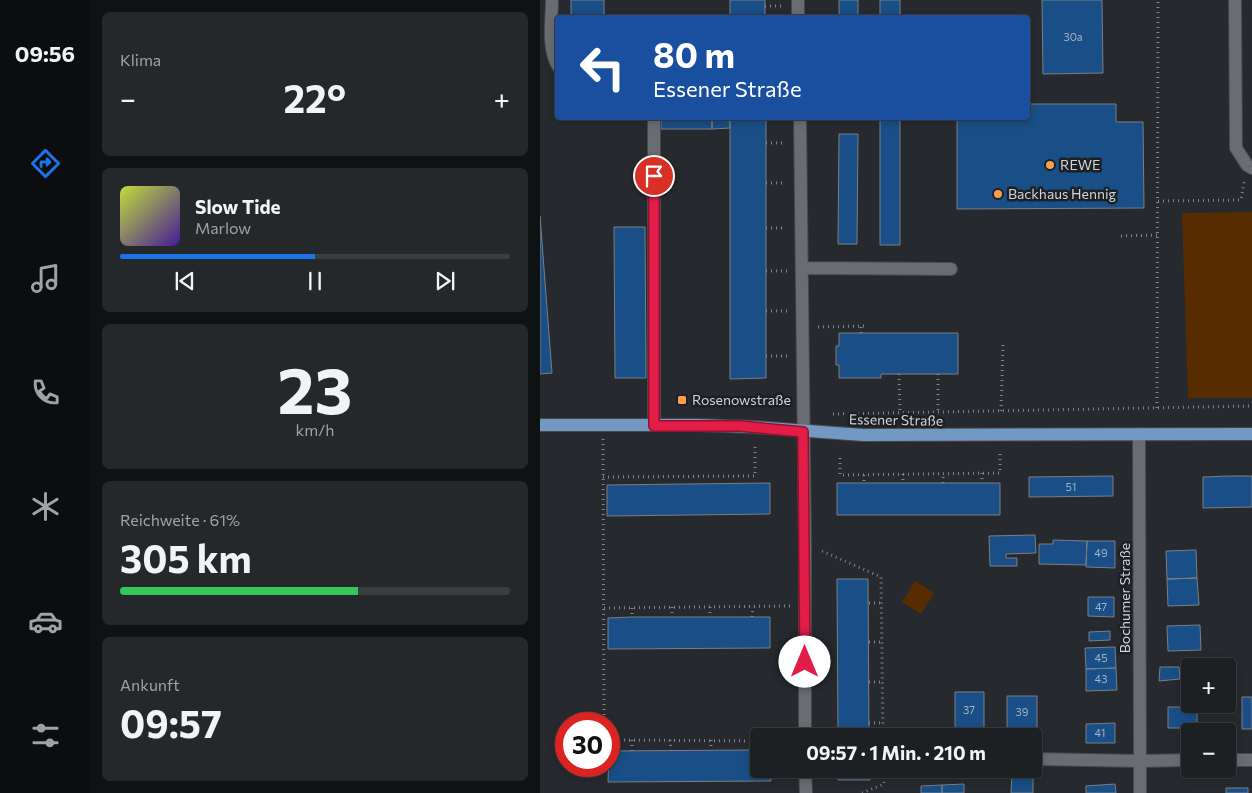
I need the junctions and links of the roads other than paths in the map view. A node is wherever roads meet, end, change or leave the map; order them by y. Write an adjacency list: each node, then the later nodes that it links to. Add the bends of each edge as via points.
1 (552, 0): 5 (street)
2 (798, 0): 4 (street)
3 (1235, 0): 8 (street, via 1236,148)
4 (798, 15)
5 (555, 62)
6 (654, 120): 12 (street)
7 (800, 120): 9 (street)
8 (1250, 167)
9 (802, 268): 10 (street); 13 (street)
10 (951, 269)
11 (540, 425): 12 (main road, Essener Straße)
12 (654, 426): 13 (main road, Essener Straße, via 754,427)
13 (803, 432): 14 (main road, Essener Straße, via 863,435); 16 (street)
14 (1139, 434): 15 (main road, Essener Straße); 21 (street, Bochumer Straße)
15 (1252, 434)
16 (804, 728)
17 (1042, 759): 21 (street)
18 (1181, 760): 21 (street)
19 (1236, 760): 20 (street)
20 (1252, 760)
21 (1140, 761): 24 (street, Bochumer Straße)
22 (805, 778): 23 (street)
23 (806, 793)
24 (1140, 793)

